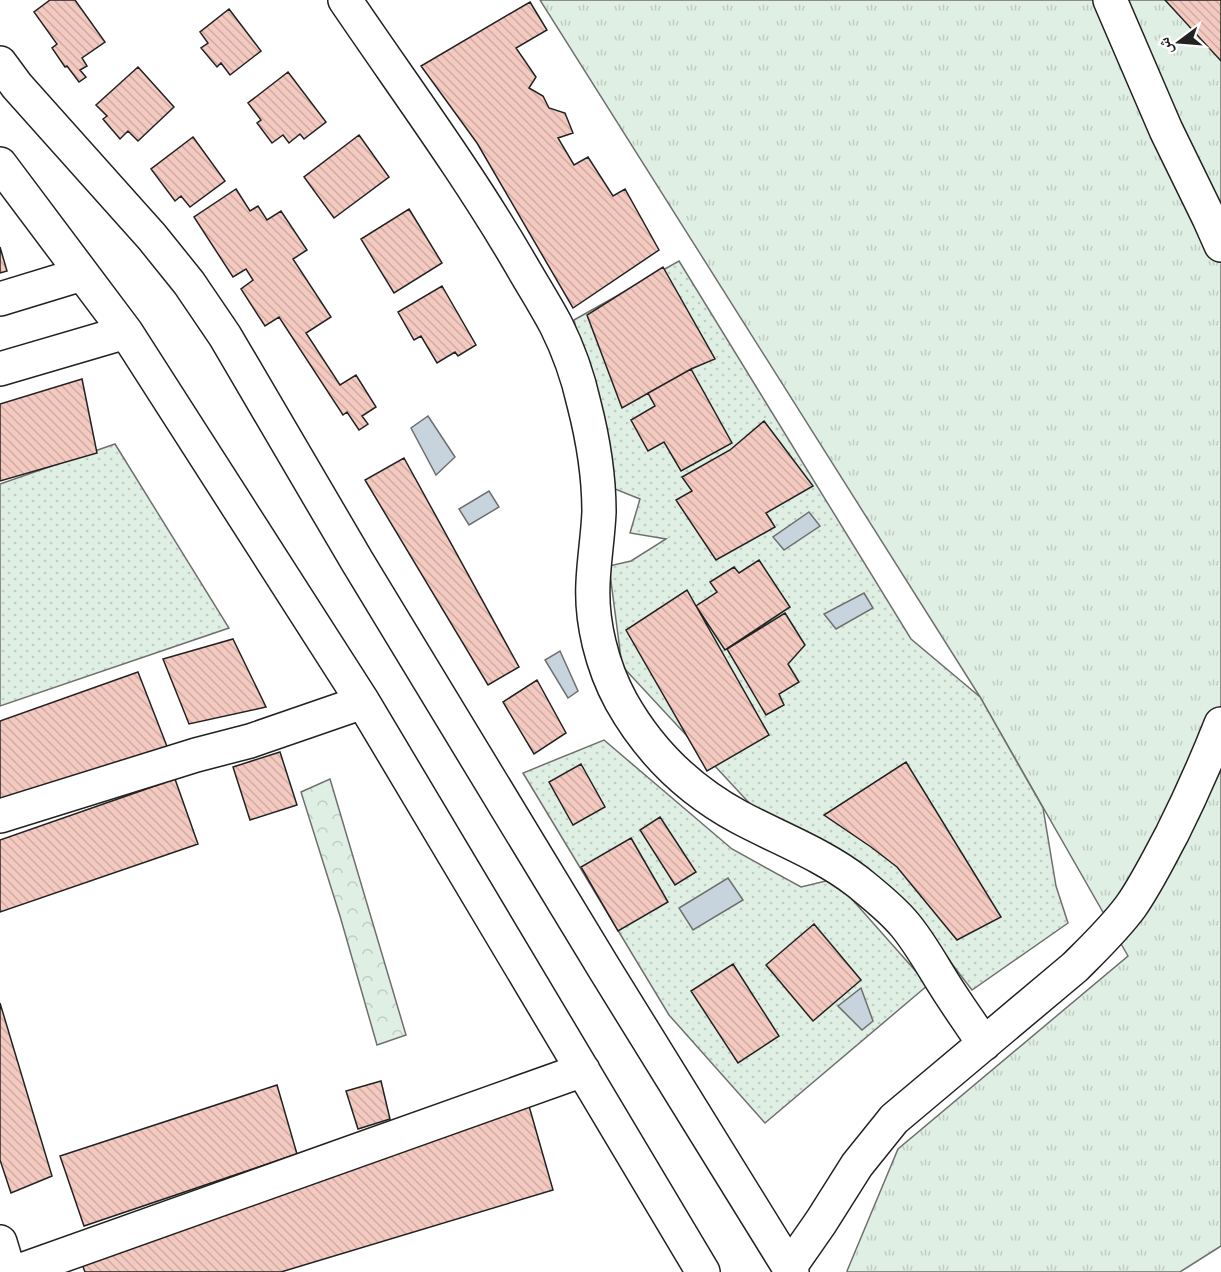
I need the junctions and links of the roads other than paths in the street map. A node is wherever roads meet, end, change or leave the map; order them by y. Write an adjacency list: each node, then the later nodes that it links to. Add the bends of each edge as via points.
1 (345, 0): 13 (street, via 493,216 569,355 584,403 597,476 595,621 609,673 629,715 664,761 696,789 738,816 842,870 897,916)
2 (1110, 0): 5 (street)
3 (0, 63): 16 (street, via 152,237 225,336 363,571)
4 (0, 164): 6 (street)
5 (1221, 245)
6 (82, 274): 7 (street); 8 (street)
7 (0, 299)
8 (126, 332): 9 (street); 10 (street)
9 (0, 369)
10 (363, 702): 12 (street, via 250,741); 14 (street)
11 (1221, 724): 13 (street, via 1180,818 1131,907 1075,967)
12 (0, 816)
13 (984, 1044): 16 (street, via 894,1119 857,1165)
14 (583, 1070): 18 (street); 19 (street)
15 (0, 1242): 17 (street)
16 (790, 1270)
17 (9, 1272)
18 (16, 1272)
19 (703, 1272)

